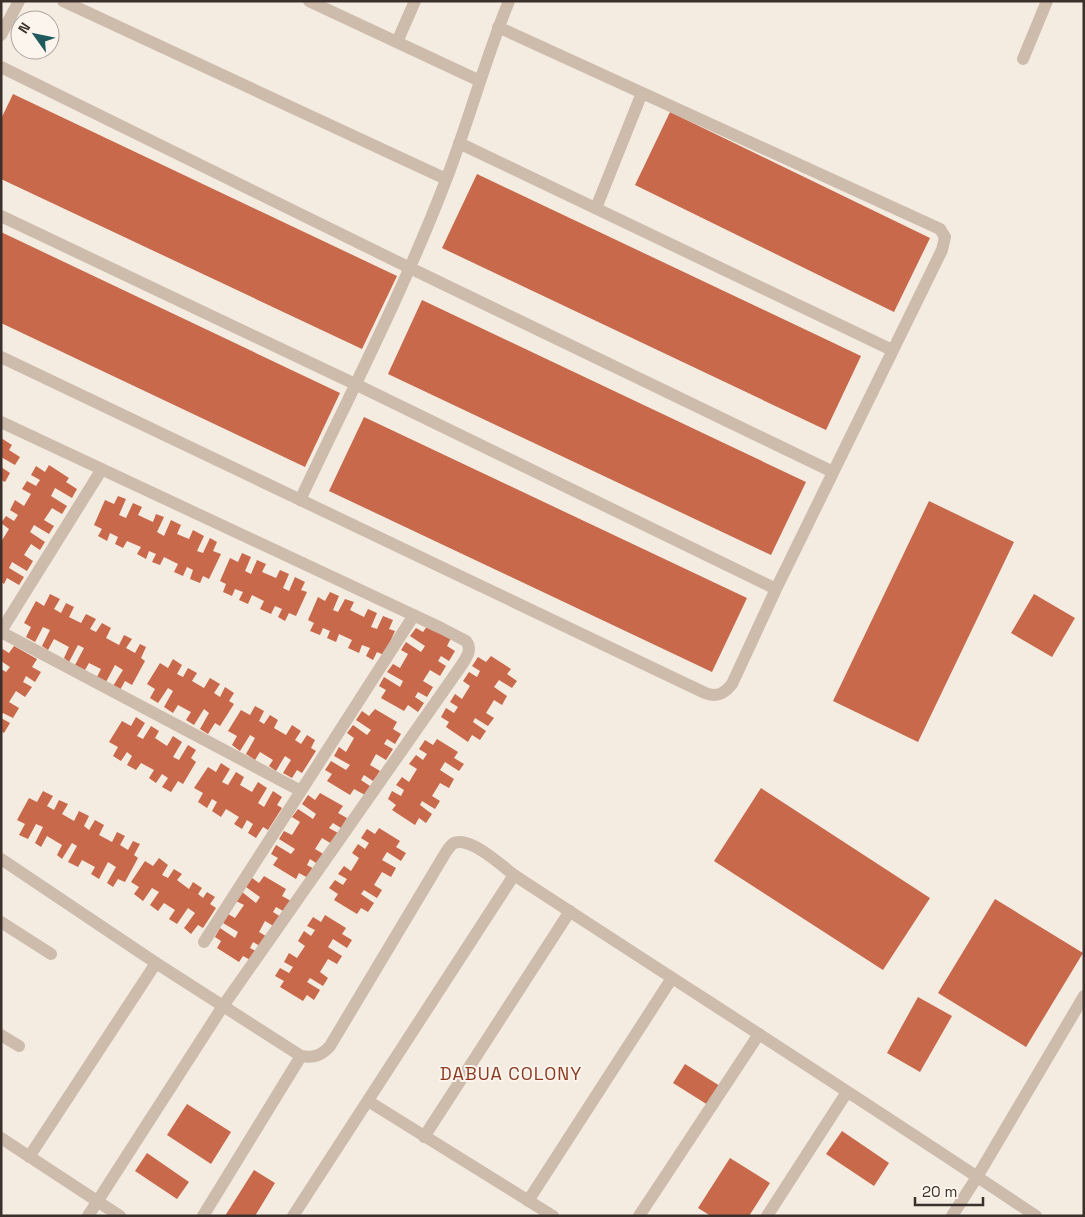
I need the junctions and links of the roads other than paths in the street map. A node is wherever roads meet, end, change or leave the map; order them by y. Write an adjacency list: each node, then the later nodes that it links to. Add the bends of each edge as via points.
1 (19, 1): 8 (street)
2 (63, 1): 15 (street)
3 (309, 1): 9 (street)
4 (415, 1): 9 (street)
5 (509, 1): 7 (street)
6 (1047, 1): 10 (street)
7 (498, 27): 12 (street); 13 (street)
8 (1, 34)
9 (397, 42): 12 (street)
10 (1023, 59)
11 (1, 67): 18 (street)
12 (480, 81): 14 (street)
13 (642, 94): 16 (street); 19 (street, via 940,228 945,238 942,250)
14 (459, 143): 15 (street); 16 (street)
15 (446, 179): 18 (street)
16 (596, 208): 19 (street)
17 (1, 216): 21 (street)
18 (410, 268): 21 (street); 24 (street)
19 (892, 350): 24 (street)
20 (1, 357): 25 (street)
21 (355, 384): 25 (street); 26 (street)
22 (1, 422): 23 (street)
23 (102, 469): 27 (street); 28 (street)
24 (833, 472): 26 (street)
25 (300, 500): 26 (street, via 712,696 726,692 732,684)
26 (776, 589)
27 (414, 615): 29 (street); 39 (street, via 466,641 470,650 468,655)
28 (1, 632): 29 (street)
29 (301, 791): 34 (street)
30 (1, 859): 36 (street)
31 (514, 875): 32 (street); 43 (street, via 474,846 464,841 454,844 446,852 330,1046 313,1058); 45 (street)
32 (570, 911): 37 (street); 46 (street)
33 (1, 922): 35 (street)
34 (204, 942)
35 (50, 954)
36 (156, 963): 39 (street); 48 (street)
37 (672, 978): 40 (street); 51 (street)
38 (1084, 996): 49 (street)
39 (224, 1006): 43 (street); 50 (street)
40 (759, 1034): 44 (street); 57 (street)
41 (1, 1035): 42 (street)
42 (19, 1046)
43 (301, 1056): 54 (street)
44 (847, 1092): 49 (street); 58 (street)
45 (368, 1101): 46 (street); 55 (street)
46 (424, 1137): 51 (street)
47 (1, 1138): 48 (street)
48 (30, 1157): 50 (street)
49 (977, 1177): 59 (street); 60 (street)
50 (97, 1200): 52 (street); 53 (street)
51 (528, 1200): 56 (street)
52 (88, 1216)
53 (120, 1216)
54 (203, 1216)
55 (293, 1216)
56 (553, 1216)
57 (639, 1216)
58 (768, 1216)
59 (952, 1216)
60 (1036, 1216)

